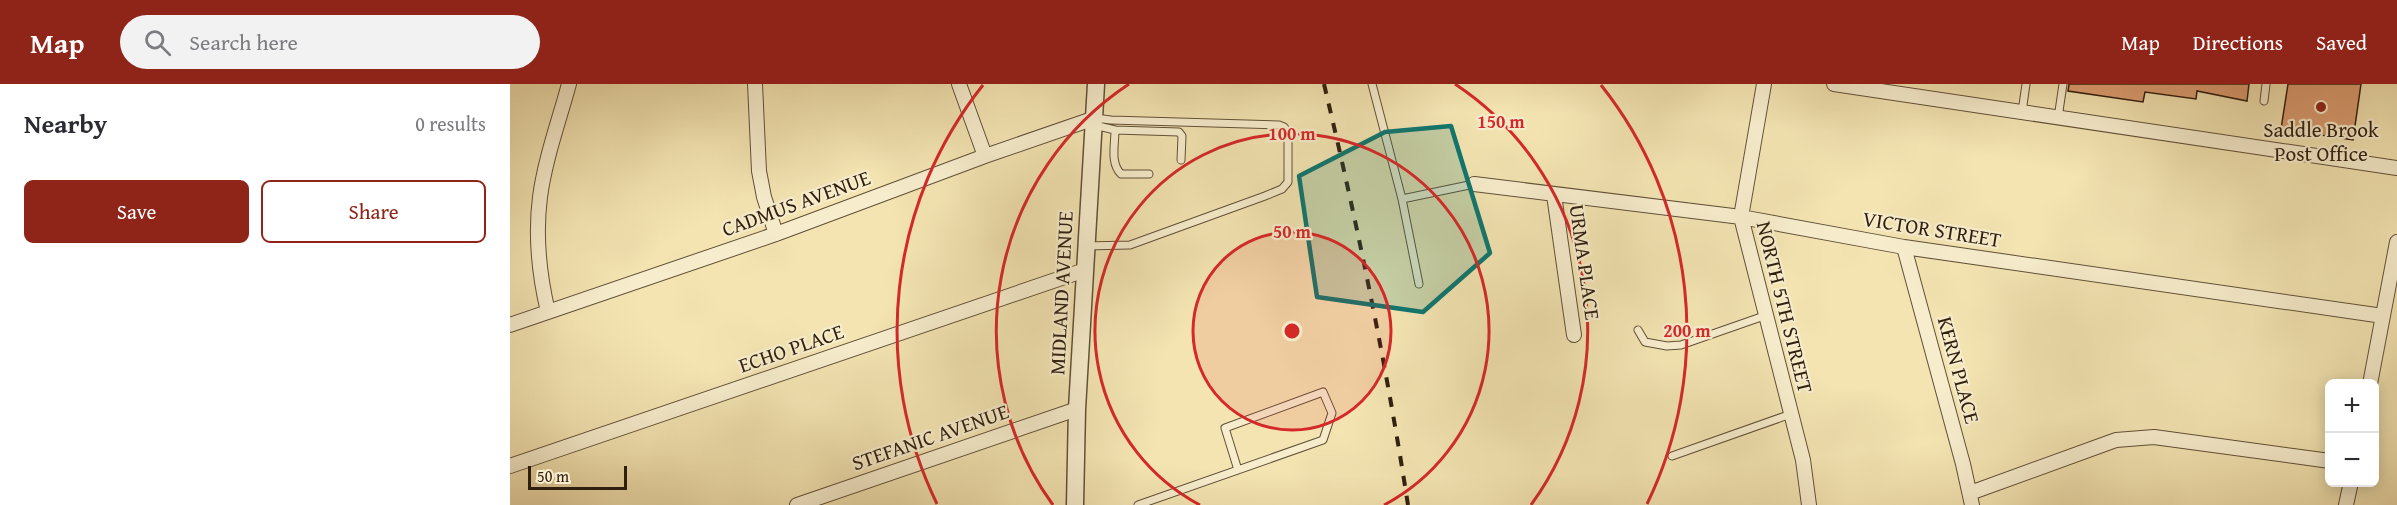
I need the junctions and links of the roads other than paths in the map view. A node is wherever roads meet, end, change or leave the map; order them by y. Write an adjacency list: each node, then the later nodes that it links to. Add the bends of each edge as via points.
1 (569, 84): 31 (street, via 540,198 538,252)
2 (755, 84): 25 (street, via 759,171)
3 (959, 84): 17 (street)
4 (1096, 84): 15 (street, MIDLAND AVENUE)
5 (1372, 84): 23 (lane)
6 (1764, 84): 24 (street, NORTH 5TH STREET)
7 (1834, 84): 11 (street)
8 (2026, 84): 13 (lane)
9 (2063, 84): 14 (lane)
10 (2266, 84): 12 (lane)
11 (1858, 86): 13 (street)
12 (2264, 101)
13 (2022, 112): 14 (street)
14 (2058, 118): 19 (street)
15 (1094, 122): 16 (lane); 17 (street, CADMUS AVENUE); 27 (street, MIDLAND AVENUE); 27 (lane, via 1279,124 1288,132 1288,182 1265,196 1130,245)
16 (1115, 130): 18 (lane, via 1179,132); 20 (lane, via 1116,169 1121,174)
17 (985, 156): 25 (street, CADMUS AVENUE)
18 (1181, 160)
19 (2397, 168)
20 (1149, 174)
21 (1474, 184): 22 (street, VICTOR STREET); 23 (lane)
22 (1554, 195): 24 (street, VICTOR STREET); 36 (street, URMA PLACE)
23 (1402, 200): 30 (lane)
24 (1741, 217): 28 (street, VICTOR STREET); 32 (street, NORTH 5TH STREET)
25 (776, 234): 31 (street, CADMUS AVENUE)
26 (2397, 242): 33 (street)
27 (1085, 246): 29 (street, MIDLAND AVENUE)
28 (1904, 247): 33 (street, VICTOR STREET); 45 (street, KERN PLACE)
29 (1085, 270): 38 (street, MIDLAND AVENUE); 42 (street, ECHO PLACE)
30 (1419, 284)
31 (548, 312): 34 (street, CADMUS AVENUE)
32 (1764, 316): 35 (lane, via 1681,345 1645,342); 39 (street, NORTH 5TH STREET)
33 (2383, 316): 37 (street)
34 (510, 325)
35 (1638, 330)
36 (1574, 335)
37 (2371, 379)
38 (1077, 409): 46 (street, STEFANIC AVENUE); 47 (street, MIDLAND AVENUE)
39 (1791, 414): 40 (lane); 49 (street, NORTH 5TH STREET)
40 (1672, 456)
41 (2325, 459): 45 (street, via 2136,436 2116,440)
42 (510, 466)
43 (1238, 470): 43 (lane, via 1323,440 1332,413 1323,393 1225,428); 48 (lane)
44 (2350, 487): 50 (street)
45 (1971, 499)
46 (797, 505)
47 (1075, 505)
48 (1138, 505)
49 (1809, 505)
50 (2346, 505)

